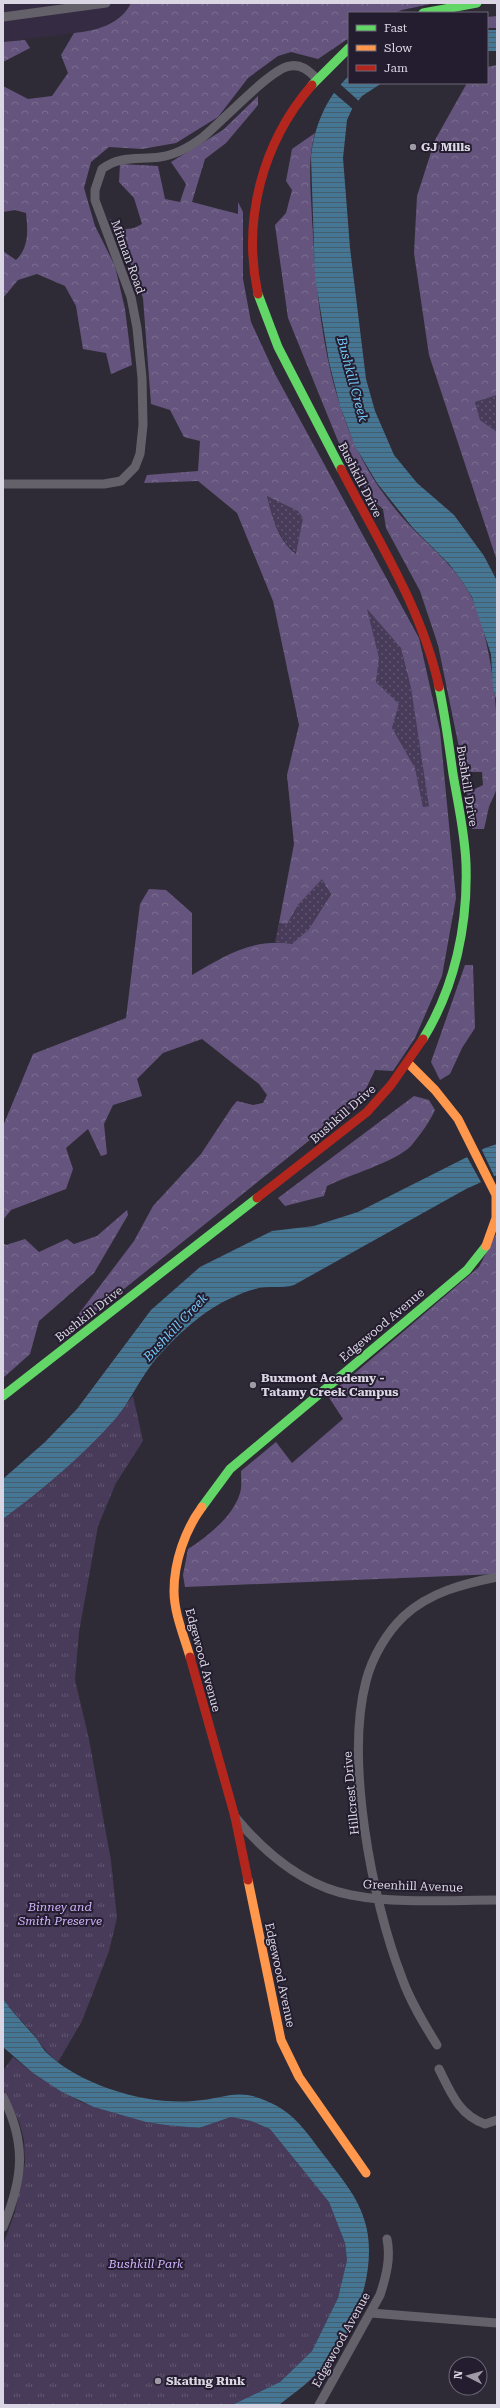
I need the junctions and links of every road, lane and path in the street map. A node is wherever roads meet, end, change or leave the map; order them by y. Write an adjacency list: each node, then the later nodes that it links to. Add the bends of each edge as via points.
1 (106, 3): 4 (street)
2 (477, 3): 3 (main road)
3 (428, 12)
4 (3, 17)
5 (348, 49): 6 (main road, Bushkill Drive)
6 (316, 78): 7 (street, Mitman Road, via 302,67 288,66 270,77 216,126 187,147 160,157 121,158 102,170 96,185 95,200 131,297 139,343 143,426 140,454 135,467 121,481 104,484); 8 (main road, Bushkill Drive, via 280,132 263,171 253,217 252,258 257,292 269,332 409,603 426,642 437,678 464,846 465,912 457,957 446,995 429,1032)
7 (3, 484)
8 (409, 1064): 9 (main road, Edgewood Avenue, via 451,1110 464,1129); 10 (main road, Bushkill Drive, via 380,1099 353,1124)
9 (496, 1195): 12 (main road, Edgewood Avenue, via 493,1231 476,1261 230,1469 198,1513 185,1539 176,1570 176,1608)
10 (3, 1396)
11 (497, 1577): 13 (street, Hillcrest Drive, via 454,1586 426,1600 403,1617 378,1649 366,1680 360,1713 360,1784)
12 (235, 1817): 13 (street, Greenhill Avenue, via 264,1850 299,1874 331,1890); 19 (main road, Edgewood Avenue, via 281,2040 290,2064)
13 (379, 1899): 14 (street, Greenhill Avenue); 15 (street, Hillcrest Drive, via 402,1979)
14 (497, 1900)
15 (437, 2045)
16 (439, 2069): 18 (street, via 464,2114 485,2124)
17 (3, 2097): 20 (street, via 14,2121 20,2154 19,2176)
18 (497, 2120)
19 (366, 2173)
20 (3, 2227)
21 (386, 2239): 22 (street, Edgewood Avenue, via 389,2248 386,2277)
22 (372, 2314): 23 (street); 24 (street, Edgewood Avenue)
23 (497, 2322)
24 (319, 2405)

